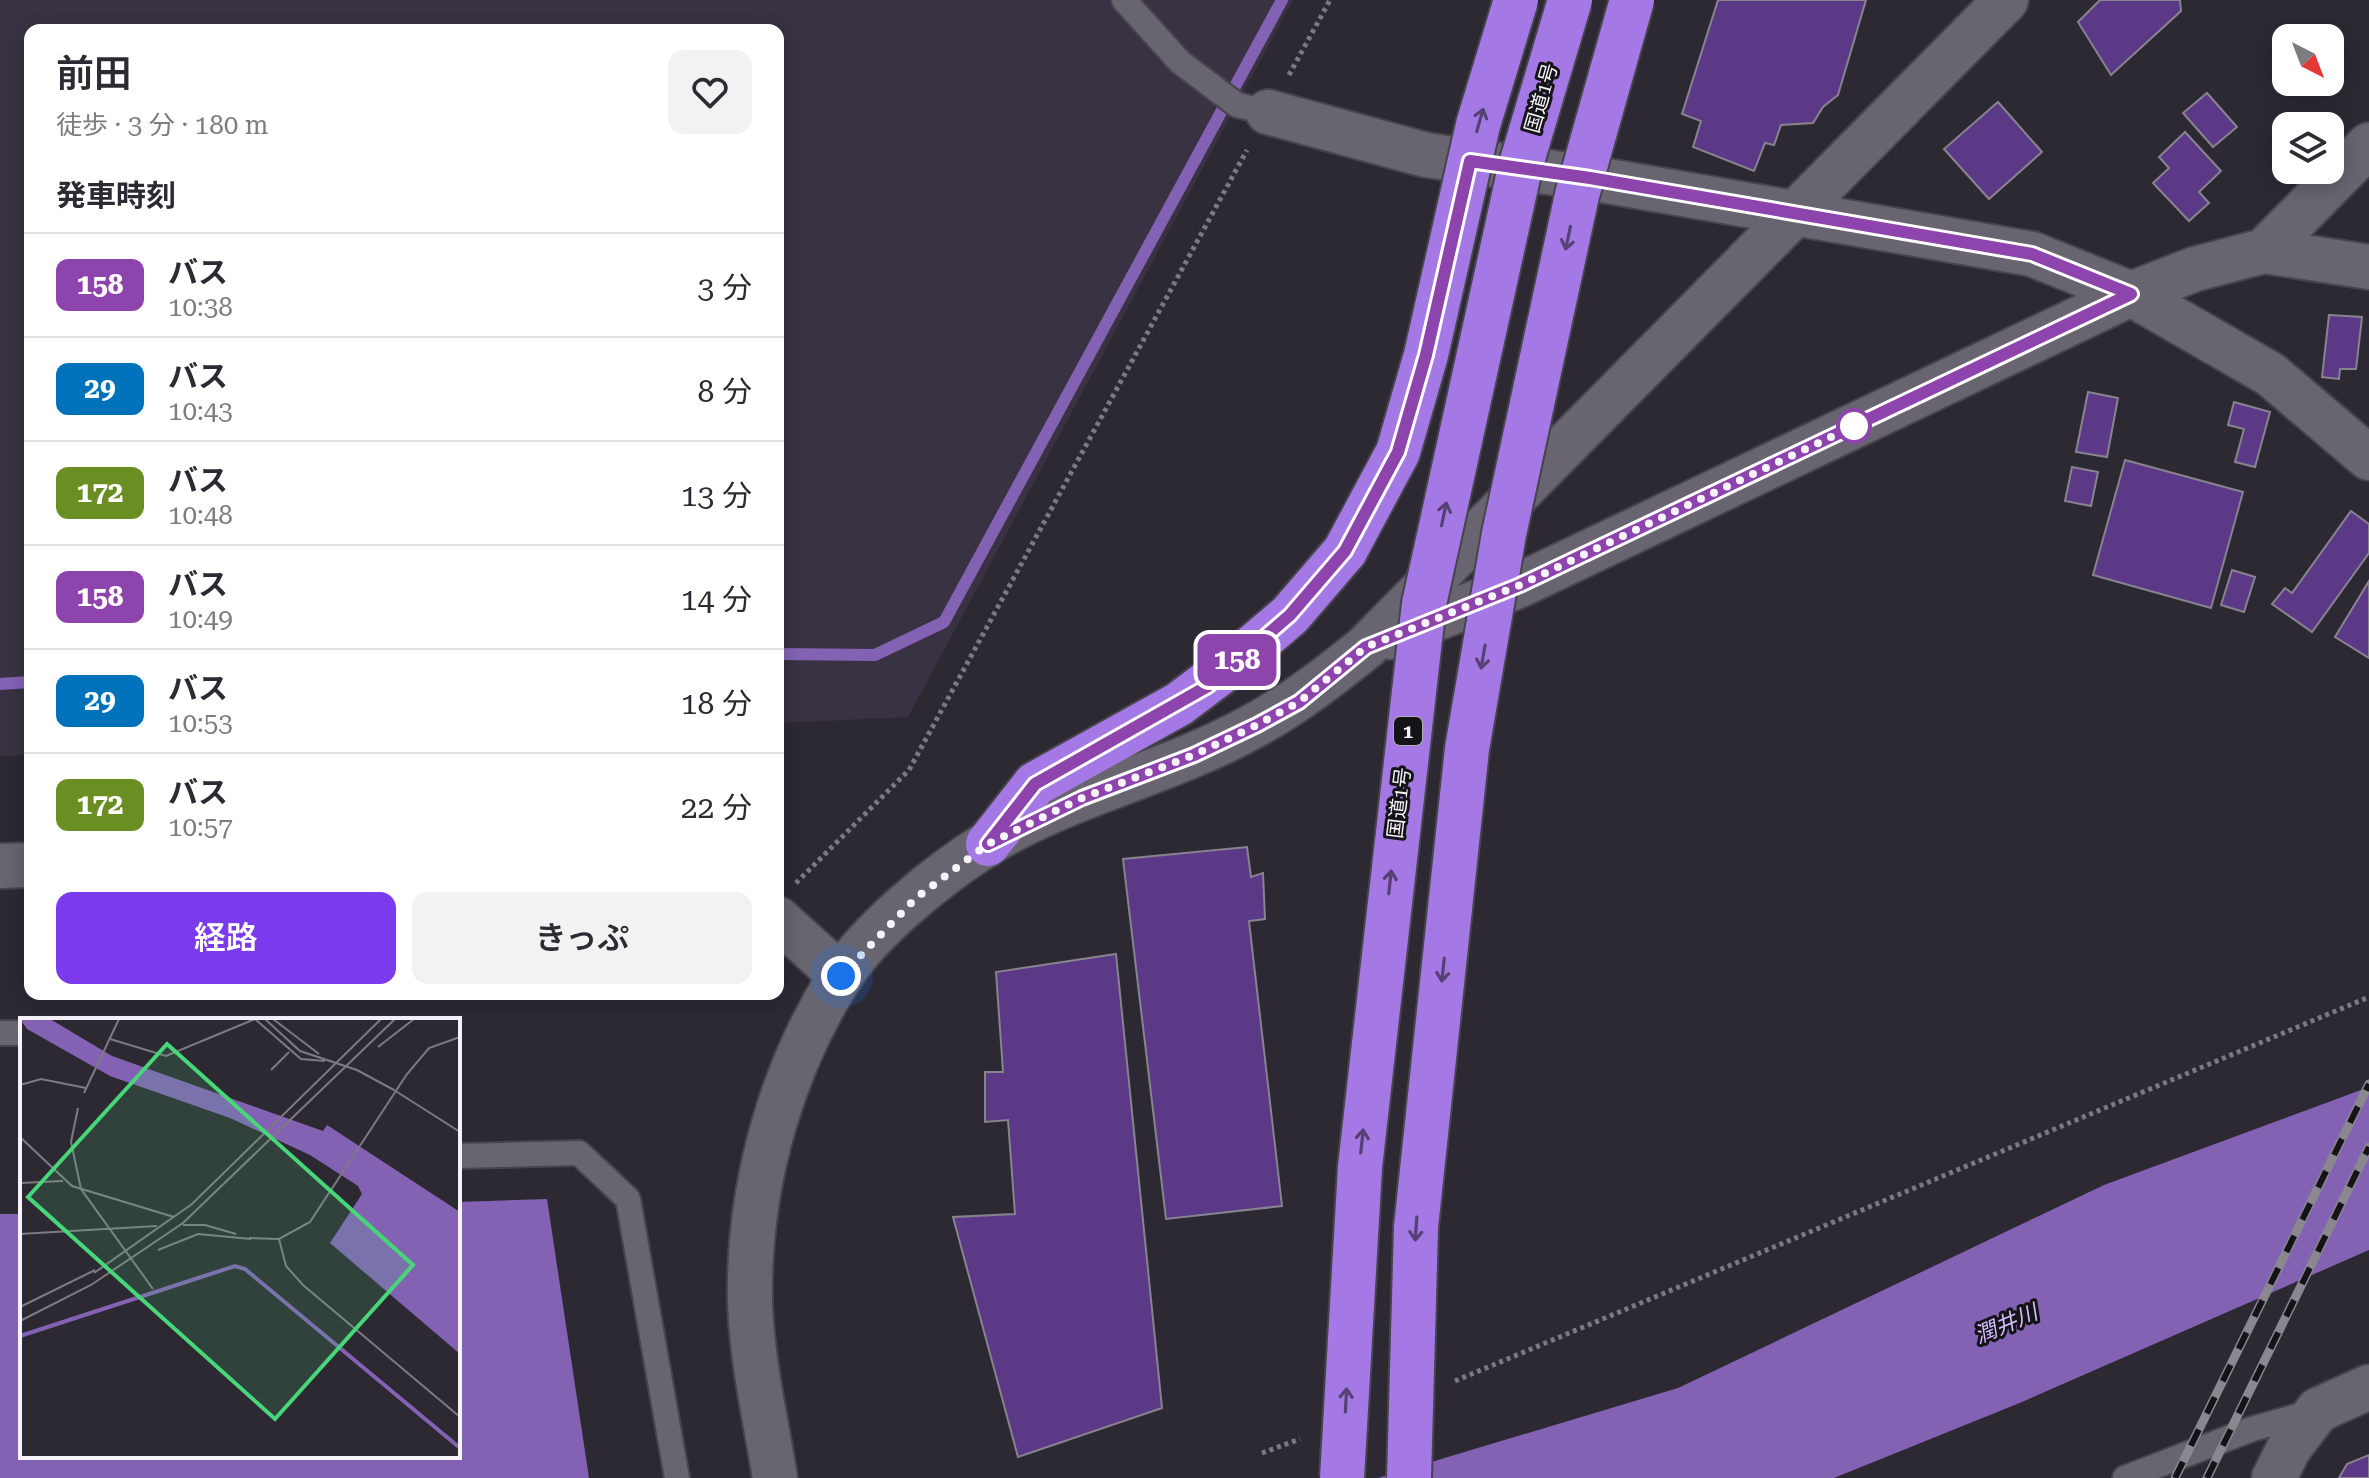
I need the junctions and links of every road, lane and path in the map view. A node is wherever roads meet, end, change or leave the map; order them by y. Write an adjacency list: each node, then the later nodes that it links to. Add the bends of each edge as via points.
1 (1124, 0): 8 (lane, via 1180,62 1237,105)
2 (1330, 0): 8 (path)
3 (1516, 0): 17 (highway, one-way to 3, bridge, via 1035,784 1179,704 1290,615 1345,551 1398,452 1426,355 1478,125)
4 (1570, 0): 31 (highway, 国道1号 / 1, one-way to 4, bridge, via 1360,1167 1424,604 1520,168)
5 (1632, 0): 32 (highway, one-way to 32, bridge, via 1577,195 1504,534 1467,749 1416,1227)
6 (1647, 0): 10 (street)
7 (2006, 0): 11 (street)
8 (1268, 112): 10 (street, via 1426,155); 20 (path, via 909,770)
9 (2369, 145): 12 (street)
10 (1590, 178): 11 (street)
11 (1795, 212): 14 (street, via 2032,254); 16 (street)
12 (2264, 251): 13 (street); 14 (street, via 2195,269)
13 (2369, 267)
14 (2131, 294): 15 (street, via 2270,374); 16 (street, via 1520,585)
15 (2369, 458)
16 (1366, 647): 17 (street, via 1299,702 1257,725 1082,798)
17 (988, 844): 21 (street, via 916,898)
18 (24, 865): 19 (street)
19 (0, 866)
20 (784, 904): 21 (street)
21 (841, 976): 30 (street, via 788,1084 767,1146 753,1214 749,1284)
22 (2369, 997): 24 (path)
23 (460, 1156): 29 (lane, via 579,1153 628,1199)
24 (1451, 1383)
25 (2369, 1387): 26 (street)
26 (2318, 1410): 33 (lane, via 2252,1429); 34 (street)
27 (1305, 1437): 28 (path)
28 (1262, 1453)
29 (677, 1478)
30 (775, 1478)
31 (1342, 1478)
32 (1409, 1478)
33 (2125, 1478)
34 (2274, 1478)

